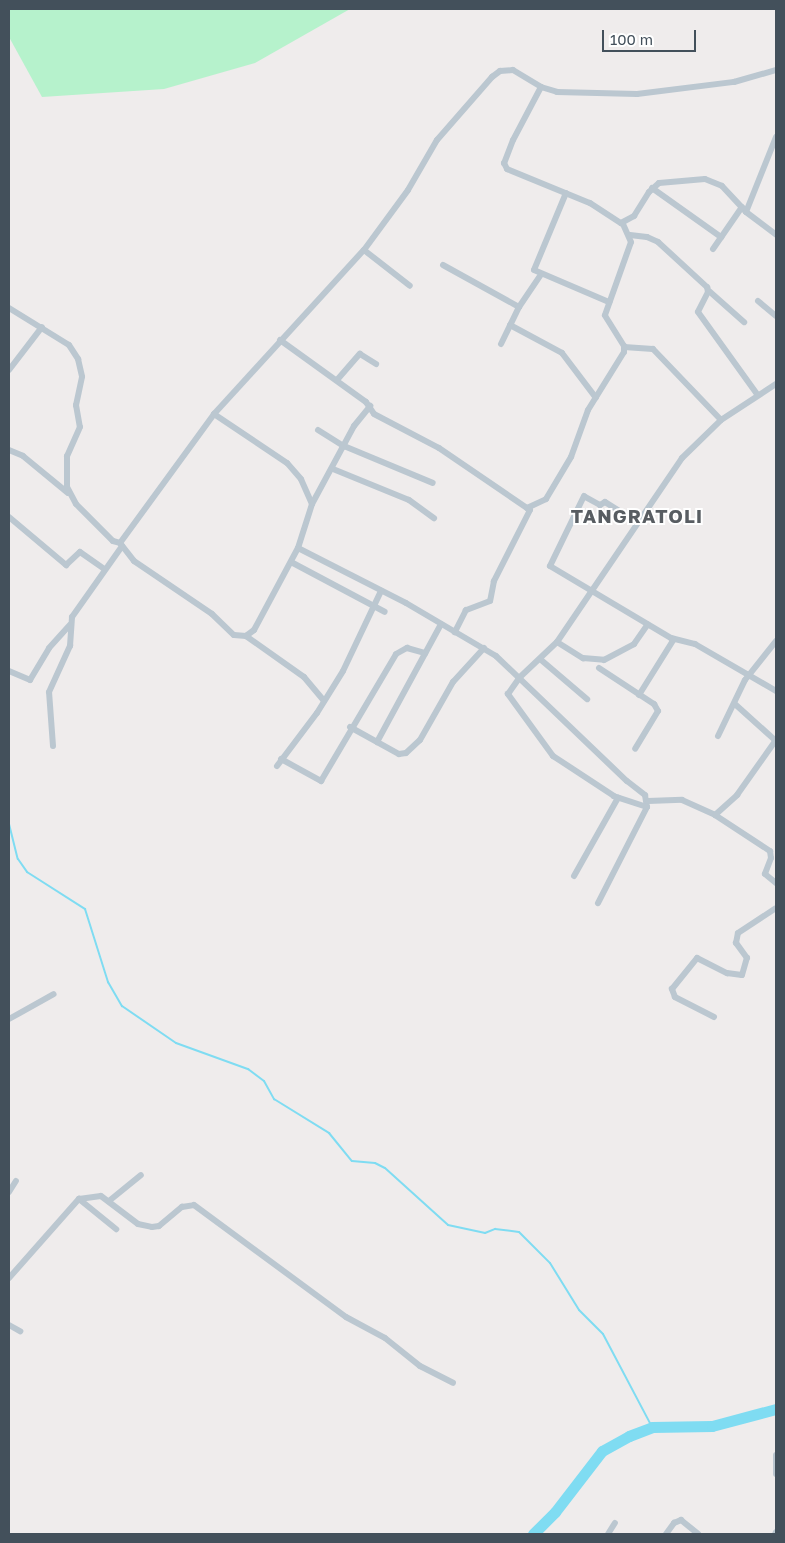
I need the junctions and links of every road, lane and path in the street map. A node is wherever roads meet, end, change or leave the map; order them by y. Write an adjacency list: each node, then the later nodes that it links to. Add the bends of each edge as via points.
1 (776, 70): 2 (street, via 706,87 637,94 578,94)
2 (541, 87): 6 (street, via 513,140 504,165 510,171); 13 (street, via 513,70 500,71 492,77 438,140 408,190)
3 (776, 137): 4 (street)
4 (774, 152): 7 (street)
5 (652, 188): 7 (street, via 664,182 705,179 722,186); 8 (street, via 637,214); 11 (street)
6 (566, 193): 8 (street, via 594,205); 15 (street, via 534,268)
7 (744, 209): 10 (street); 11 (street)
8 (623, 224): 9 (street)
9 (630, 235): 17 (street, via 658,242); 19 (street, via 630,244)
10 (776, 235)
11 (722, 237): 12 (street)
12 (713, 249)
13 (364, 250): 16 (street); 26 (street)
14 (443, 264): 20 (street)
15 (541, 274): 19 (street); 20 (street)
16 (410, 286)
17 (708, 291): 23 (street); 33 (street, via 698,312)
18 (758, 301): 22 (street)
19 (609, 302): 28 (street, via 605,317)
20 (519, 307): 24 (street)
21 (9, 308): 25 (street)
22 (776, 316)
23 (744, 322)
24 (510, 325): 27 (street); 34 (street, via 562,353)
25 (42, 327): 30 (street); 43 (street, via 69,345 81,368 76,405 79,432 66,466)
26 (280, 340): 31 (street); 36 (street)
27 (501, 344)
28 (624, 347): 34 (street, via 613,374); 37 (street, via 653,349)
29 (376, 364): 31 (street, via 360,354)
30 (9, 370)
31 (337, 380): 35 (street)
32 (776, 384): 33 (street)
33 (757, 394): 37 (street)
34 (596, 398): 45 (street, via 584,418 570,457 546,499)
35 (370, 406): 39 (street); 45 (street, via 374,414 445,452)
36 (214, 414): 44 (street, via 287,463 301,479); 49 (street)
37 (721, 420): 48 (street, via 682,458)
38 (318, 430): 39 (street)
39 (344, 446): 41 (street); 42 (street)
40 (9, 450): 43 (street, via 23,456)
41 (333, 469): 44 (street); 47 (street, via 409,500)
42 (433, 483)
43 (68, 493): 49 (street, via 113,541)
44 (312, 504): 50 (street)
45 (527, 508): 60 (street, via 530,513 494,580 490,601 466,610)
46 (9, 517): 52 (street, via 66,564 81,553)
47 (434, 518)
48 (638, 522): 53 (street); 53 (street, via 605,502 600,504 584,497 550,565)
49 (121, 545): 52 (street); 61 (street, via 134,561 212,614 234,635)
50 (298, 548): 51 (street); 54 (street)
51 (291, 562): 55 (street); 61 (street, via 256,627)
52 (104, 569): 59 (street)
53 (592, 590): 58 (street); 64 (street)
54 (381, 591): 55 (street); 57 (street)
55 (373, 606): 56 (street); 75 (street, via 352,654)
56 (385, 612)
57 (440, 624): 60 (street); 66 (street)
58 (648, 624): 62 (street); 64 (street, via 634,644 604,660 583,658)
59 (70, 625): 69 (street, via 49,648 30,680); 81 (street, via 70,646 49,692)
60 (455, 632): 65 (street)
61 (246, 636): 75 (street, via 298,672)
62 (674, 639): 70 (street, via 692,642 732,668); 73 (street, via 658,670)
63 (776, 640): 70 (street)
64 (557, 642): 67 (street)
65 (484, 648): 71 (street); 80 (street, via 449,687 412,748 401,754)
66 (425, 652): 77 (street, via 407,648 396,654); 80 (street)
67 (540, 659): 71 (street); 74 (street)
68 (599, 668): 73 (street)
69 (9, 671)
70 (750, 673): 72 (street); 76 (street)
71 (519, 678): 85 (street, via 508,697 547,749 575,772); 86 (street, via 627,781 645,794)
72 (776, 691)
73 (639, 694): 82 (street, via 658,711)
74 (587, 700)
75 (324, 701): 83 (street)
76 (736, 705): 78 (street); 79 (street)
77 (350, 727): 80 (street); 83 (street, via 321,781)
78 (718, 736)
79 (776, 741): 87 (street, via 737,795)
80 (377, 742)
81 (53, 746)
82 (635, 749)
83 (281, 759): 84 (street)
84 (277, 766)
85 (618, 798): 86 (street); 88 (street)
86 (647, 804): 87 (street, via 682,800); 90 (street)
87 (715, 815): 89 (street, via 770,851 772,855 764,874)
88 (574, 876)
89 (776, 883)
90 (598, 903)
91 (776, 908): 93 (street, via 738,933 736,943 747,958 742,975 727,973 697,958 672,990 674,997)
92 (54, 994): 94 (street)
93 (714, 1018)
94 (9, 1019)
95 (141, 1175): 99 (street)
96 (16, 1181): 97 (street)
97 (9, 1192)
98 (79, 1199): 99 (street, via 95,1195); 100 (street); 101 (street)
99 (109, 1201): 104 (street, via 138,1224 152,1227 159,1226 182,1207 194,1205 346,1317 380,1335 420,1366)
100 (116, 1229)
101 (9, 1278)
102 (9, 1325): 103 (street)
103 (20, 1331)
104 (452, 1383)
105 (776, 1455): 106 (street)
106 (776, 1474)
107 (615, 1523): 108 (street)
108 (608, 1534)
109 (666, 1534): 110 (street, via 674,1523 681,1520)
110 (698, 1534)

